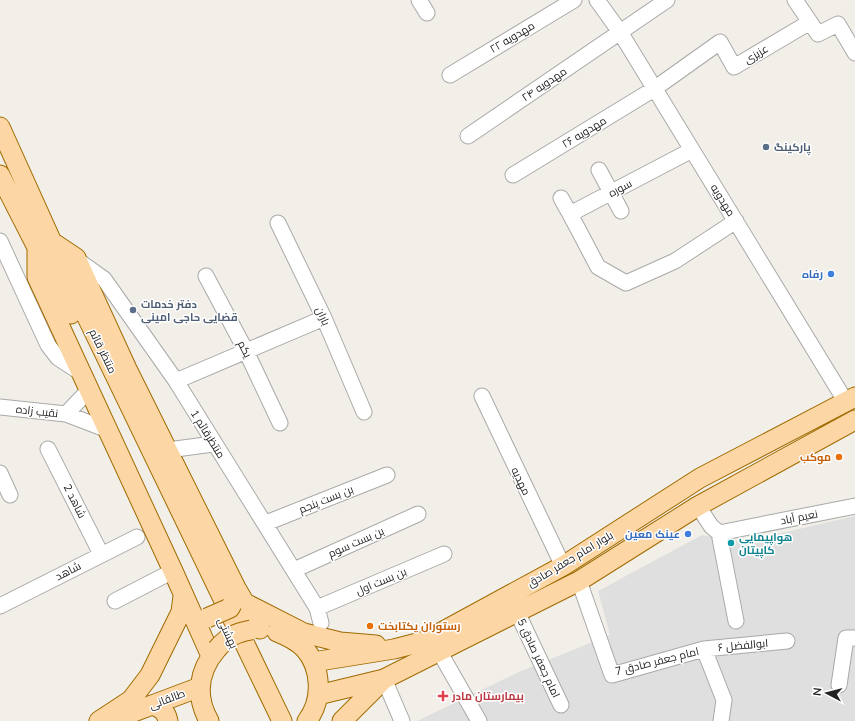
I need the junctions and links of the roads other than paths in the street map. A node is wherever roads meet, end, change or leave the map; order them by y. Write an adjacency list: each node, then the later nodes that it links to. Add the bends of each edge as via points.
1 (419, 0): 6 (street)
2 (574, 0): 10 (street, مهدویه ۲۲)
3 (597, 0): 8 (street, مهدویه)
4 (667, 0): 8 (street, مهدویه ۲۴)
5 (795, 0): 7 (street)
6 (427, 13)
7 (810, 22): 9 (street, via 818,34 838,24); 11 (street, عزیزی, via 734,67 720,42)
8 (620, 32): 11 (street, مهدویه); 13 (street, مهدویه ۲۴)
9 (855, 53)
10 (450, 75)
11 (654, 89): 14 (street, مهدویه); 17 (street, مهدویه ۲۶)
12 (0, 127): 25 (main road, منتظر قائم)
13 (468, 136)
14 (692, 150): 18 (street, سوره); 22 (street, مهدویه)
15 (598, 170): 18 (street)
16 (0, 175): 25 (main road, منتظر قائم)
17 (513, 175)
18 (611, 193): 20 (street); 21 (street, سوره)
19 (561, 198): 21 (street)
20 (621, 211)
21 (570, 214): 22 (street, via 598,267 626,283 675,261)
22 (736, 221): 35 (street, مهدویه)
23 (278, 223): 28 (street, باران)
24 (0, 241): 30 (street, via 48,345 58,358)
25 (44, 243): 26 (main road); 30 (main road, via 37,278); 54 (main road, منتظر قائم); 60 (main road, منتظر قائم)
26 (76, 258): 31 (street, منتظرقائم 1, via 104,279); 44 (main road)
27 (206, 276): 29 (street, یکم)
28 (324, 318): 29 (street); 37 (street, باران)
29 (246, 351): 31 (street); 40 (street, یکم)
30 (81, 373): 32 (main road)
31 (176, 381): 42 (street, منتظرقائم 1)
32 (89, 390): 38 (street, نقیب زاده); 41 (main road)
33 (0, 394): 36 (street)
34 (482, 396): 57 (street, مهديه)
35 (851, 399): 57 (main road, بلوار امام جعفر صادق, via 700,478)
36 (3, 407): 38 (street, نقیب زاده)
37 (364, 412)
38 (66, 414): 41 (street)
39 (855, 420): 48 (main road, بلوار امام جعفر صادق)
40 (280, 424)
41 (108, 430): 59 (main road)
42 (213, 444): 44 (street); 51 (street, منتظرقائم 1)
43 (48, 449): 55 (street, شاهد 2)
44 (168, 450): 62 (main road)
45 (0, 473): 47 (street)
46 (387, 475): 51 (street, بن بست پنجم)
47 (10, 495)
48 (698, 506): 52 (street); 61 (main road, بلوار امام جعفر صادق)
49 (855, 506): 52 (street, نعیم آباد)
50 (418, 514): 58 (street, بن بست سوم)
51 (266, 523): 58 (street, منتظرقائم 1)
52 (719, 533): 68 (street)
53 (137, 537): 55 (street, شاهد)
54 (184, 545): 89 (main road, بهشتی)
55 (101, 554): 65 (street, شاهد)
56 (444, 554): 66 (street, بن بست اول)
57 (563, 566): 73 (main road, بلوار امام جعفر صادق)
58 (294, 570): 66 (street, منتظرقائم 1)
59 (173, 571): 63 (street); 64 (main road)
60 (211, 572): 90 (main road, بهشتی)
61 (579, 581): 67 (main road, بلوار امام جعفر صادق); 74 (street, امام جعفر صادق 7, via 612,675)
62 (237, 599): 64 (main road, bridge, via 230,608 207,618 197,616); 70 (main road); 73 (main road, via 304,632 340,642 378,646)
63 (115, 601)
64 (186, 602): 75 (main road); 85 (main road, via 150,675 131,700)
65 (0, 606)
66 (317, 608): 69 (street, منتظرقائم 1)
67 (517, 612): 73 (main road, بلوار امام جعفر صادق); 84 (street, امام جعفر صادق 5)
68 (736, 621)
69 (321, 623)
70 (255, 630): 75 (main road, bridge, via 238,632 226,639); 77 (main road, via 276,631 291,638 304,649)
71 (850, 638): 79 (street)
72 (787, 641): 74 (street, ابوالفضل ۶)
73 (432, 646): 76 (main road, بلوار امام جعفر صادق, via 394,649); 78 (main road, بلوار امام جعفر صادق); 94 (street)
74 (704, 649): 95 (street, ابوالفضل ۶, via 724,700)
75 (214, 653): 80 (main road, via 203,671)
76 (335, 659): 77 (main road, بلوار امام جعفر صادق); 81 (main road, via 330,667 330,673 336,682)
77 (313, 662): 82 (main road, via 318,678)
78 (384, 679): 81 (main road, بلوار امام جعفر صادق); 92 (main road); 93 (street)
79 (840, 685)
80 (200, 687): 83 (main road, طالقانی); 88 (main road, via 200,700)
81 (349, 688): 82 (main road, بلوار امام جعفر صادق)
82 (318, 695): 91 (main road)
83 (152, 705): 86 (main road, طالقانی); 87 (main road, via 167,715)
84 (561, 705)
85 (99, 721)
86 (112, 721)
87 (168, 721)
88 (209, 721)
89 (270, 721)
90 (282, 721)
91 (307, 721)
92 (342, 721)
93 (402, 721)
94 (479, 721)
95 (721, 721)

